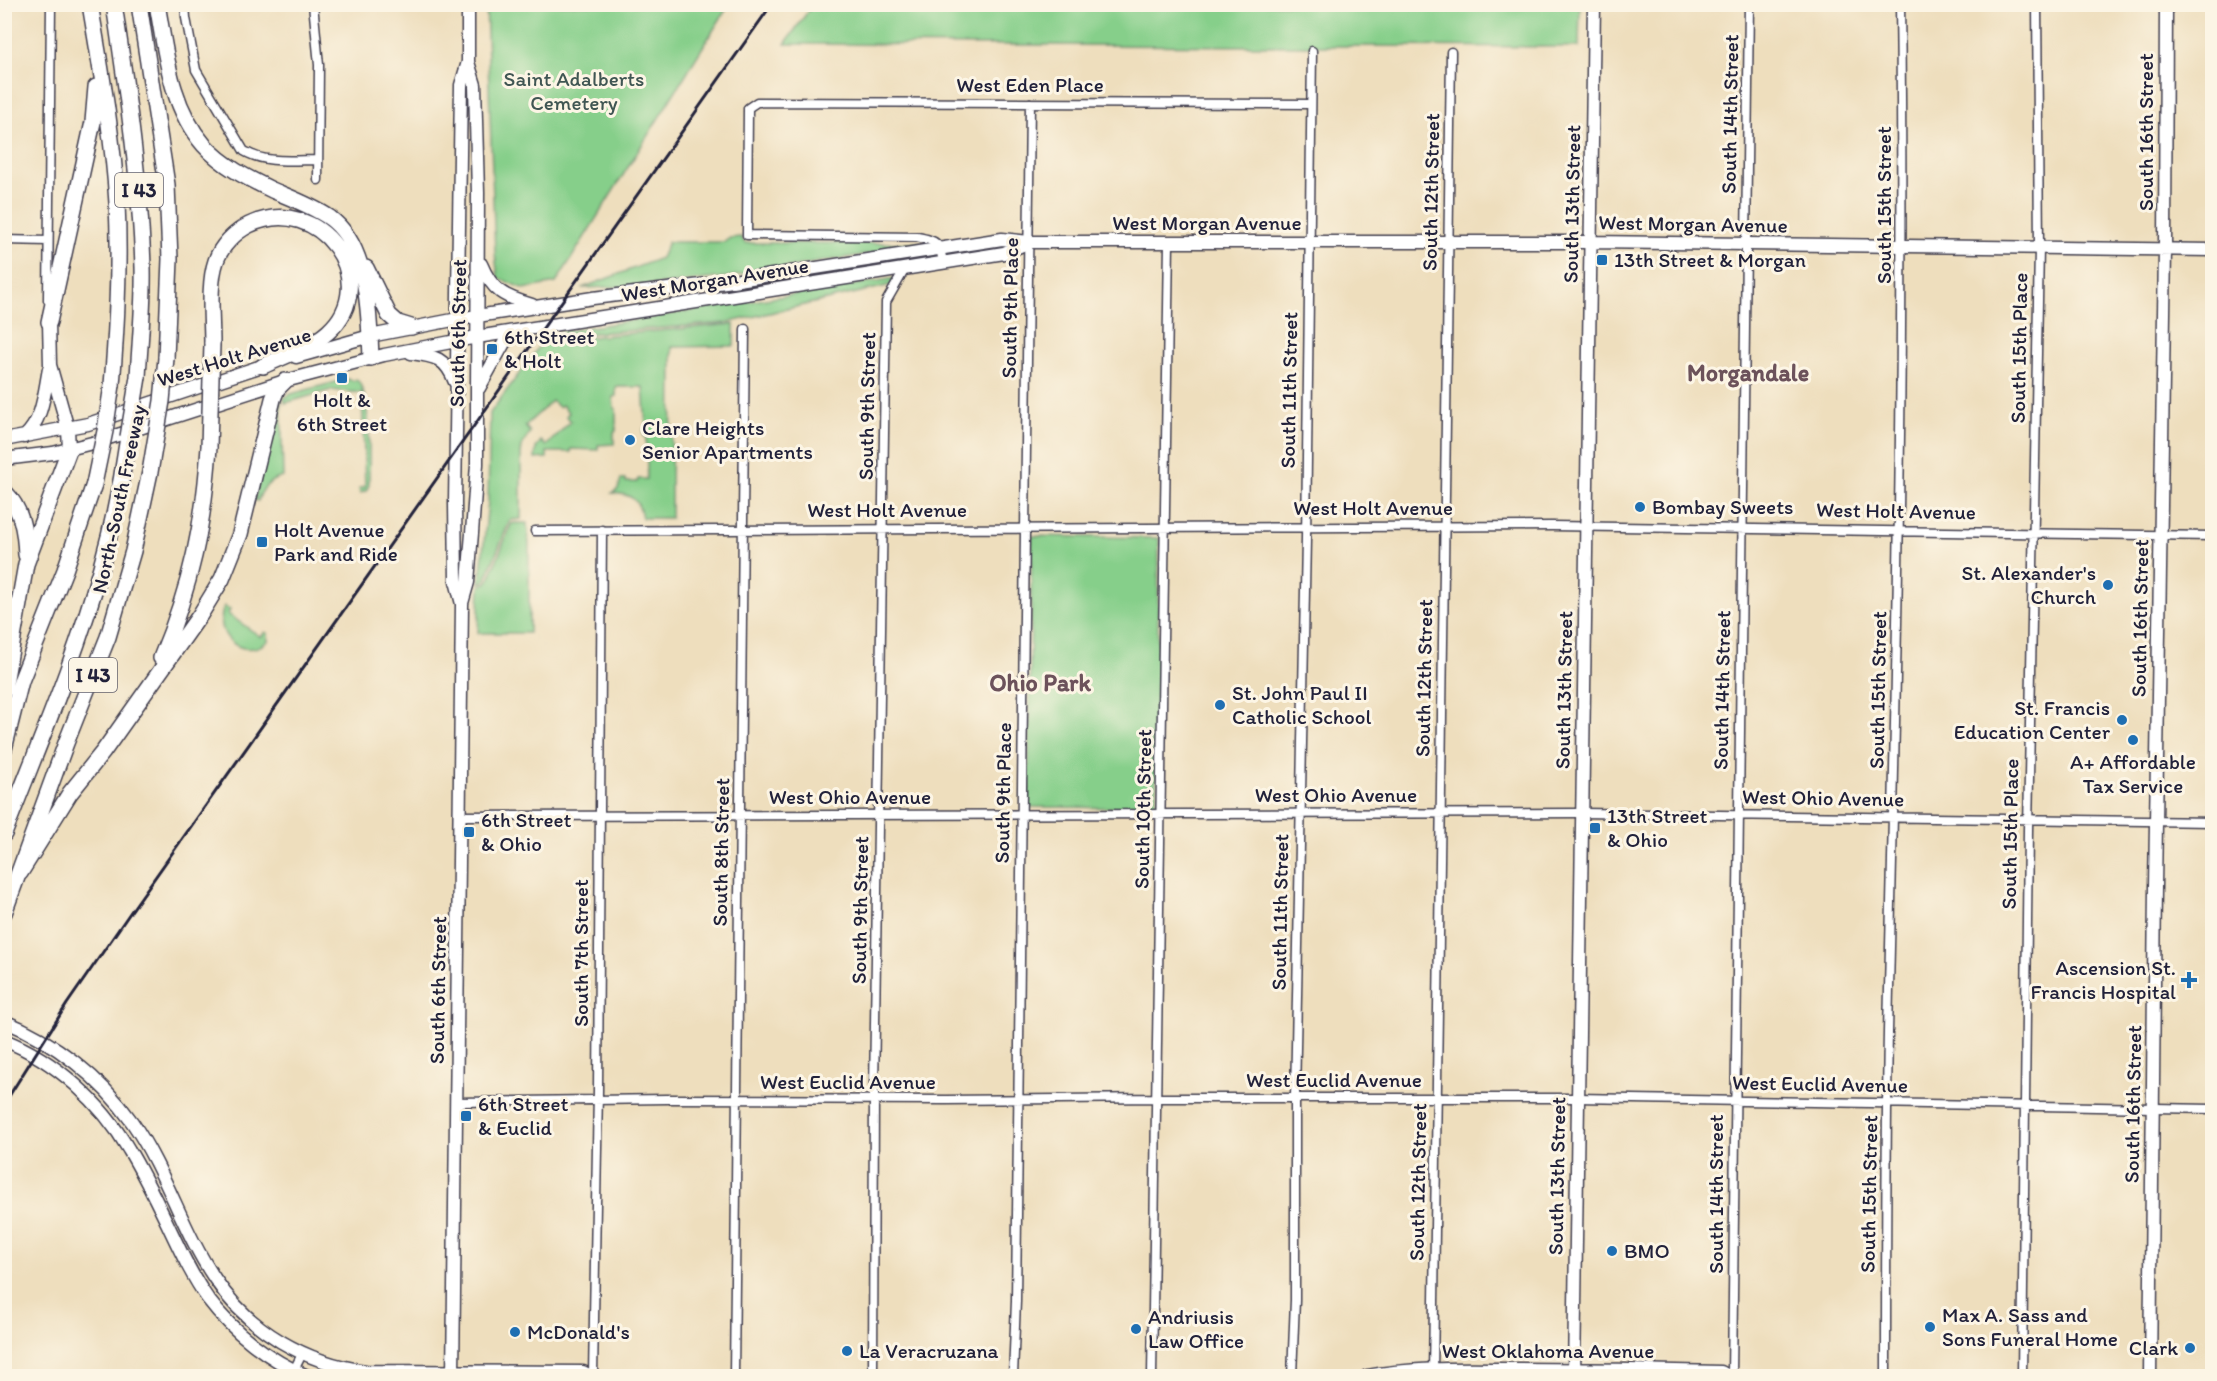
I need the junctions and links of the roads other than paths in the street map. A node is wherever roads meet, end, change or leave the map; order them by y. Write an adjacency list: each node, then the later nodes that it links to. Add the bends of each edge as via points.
1 (51, 4): 23 (street)
2 (90, 4): 14 (highway)
3 (114, 4): 95 (highway, North-South Freeway / I 43, bridge, via 138,182 143,270 138,377 121,482 101,568)
4 (139, 4): 96 (highway, North-South Freeway / I 43, bridge, via 166,185 170,259 162,400 133,551 108,637)
5 (157, 4): 31 (highway, via 170,78 180,107 203,144 218,160 243,176 330,219)
6 (185, 4): 20 (street, via 196,70 244,151 265,160)
7 (313, 4): 20 (street, via 320,65)
8 (468, 4): 17 (street, South 6th Street)
9 (1594, 4): 28 (street, South 13th Street)
10 (1749, 4): 29 (street, South 14th Street)
11 (1900, 4): 30 (street, South 15th Street)
12 (2037, 4): 33 (street, South 15th Place)
13 (2166, 4): 34 (street, South 16th Street)
14 (94, 30): 42 (highway, via 93,122); 80 (highway, bridge, via 117,202 119,293 112,385 93,483 65,570 21,681)
15 (1312, 51): 19 (street, South 11th Street)
16 (1451, 52): 27 (street, South 12th Street)
17 (468, 62): 36 (street, South 6th Street, via 475,85); 41 (street, South 6th Street, via 461,85)
18 (1030, 103): 19 (street, West Eden Place); 24 (street, South 9th Place); 32 (street, West Eden Place, via 750,105 747,235 917,237 933,240)
19 (1311, 104): 26 (street, South 11th Street)
20 (318, 160): 21 (street)
21 (318, 180)
22 (4, 240): 23 (street)
23 (48, 241): 42 (street)
24 (1029, 242): 25 (street, West Morgan Avenue); 32 (street, West Morgan Avenue, via 1002,239); 37 (street, West Morgan Avenue, via 1004,253); 66 (street, South 9th Place)
25 (1169, 242): 26 (street, West Morgan Avenue); 67 (street, South 10th Street)
26 (1309, 242): 27 (street, West Morgan Avenue); 62 (street, South 11th Street)
27 (1449, 242): 28 (street, West Morgan Avenue); 63 (street, South 12th Street)
28 (1591, 243): 29 (street, West Morgan Avenue); 64 (street, South 13th Street)
29 (1747, 244): 30 (street, West Morgan Avenue); 65 (street, South 14th Street)
30 (1902, 246): 33 (street, West Morgan Avenue); 70 (street, South 15th Street)
31 (354, 248): 43 (highway, via 389,315); 46 (highway, via 367,300)
32 (941, 248): 37 (street); 39 (street, West Morgan Avenue, via 726,282)
33 (2039, 248): 34 (street, West Morgan Avenue); 73 (street, South 15th Place)
34 (2165, 250): 35 (street, West Morgan Avenue); 74 (street, South 16th Street)
35 (2212, 250)
36 (478, 258): 39 (street, via 496,289 508,298); 40 (street, South 6th Street)
37 (943, 263): 38 (street, West Morgan Avenue)
38 (905, 269): 45 (street, West Morgan Avenue); 69 (street, South 9th Street, via 886,302)
39 (536, 306): 40 (street, West Morgan Avenue)
40 (477, 316): 41 (street, West Holt Avenue); 47 (street, South 6th Street)
41 (458, 319): 43 (street, West Holt Avenue); 48 (street, South 6th Street)
42 (49, 322): 51 (street)
43 (411, 327): 46 (street, West Holt Avenue)
44 (745, 329): 72 (street, South 8th Street)
45 (517, 332): 47 (street, West Morgan Avenue); 55 (street, via 504,343)
46 (370, 336): 50 (highway); 52 (street, West Holt Avenue)
47 (477, 337): 48 (street, West Holt Avenue); 55 (street, South 6th Street)
48 (458, 341): 49 (street, West Holt Avenue); 54 (street, South 6th Street)
49 (401, 352): 50 (street, West Holt Avenue); 54 (street, via 443,362)
50 (371, 358): 53 (street, West Holt Avenue)
51 (50, 365): 56 (street); 57 (street, via 39,417)
52 (263, 366): 56 (street, West Holt Avenue); 78 (highway, bridge, via 327,333 345,308 348,295 343,258 325,234 294,218 278,216 242,228 216,261 204,510 196,555)
53 (285, 381): 59 (street, West Holt Avenue); 78 (highway, via 273,399 240,534 222,579)
54 (457, 389): 77 (street, South 6th Street, via 456,581)
55 (477, 392): 77 (street, South 6th Street, via 477,464 468,582)
56 (68, 429): 57 (street, West Holt Avenue); 59 (street)
57 (24, 437): 58 (street, West Holt Avenue)
58 (4, 440)
59 (69, 450): 60 (street, West Holt Avenue); 76 (highway)
60 (4, 459)
61 (4, 492): 76 (highway, via 20,514 26,535)
62 (1306, 527): 63 (street, West Holt Avenue); 67 (street, West Holt Avenue); 81 (street, South 11th Street)
63 (1443, 527): 64 (street, West Holt Avenue); 85 (street, South 12th Street)
64 (1586, 527): 65 (street, West Holt Avenue); 84 (street, South 13th Street)
65 (1743, 528): 70 (street, West Holt Avenue); 88 (street, South 14th Street)
66 (1025, 529): 67 (street, West Holt Avenue); 69 (street, West Holt Avenue); 82 (street, South 9th Place)
67 (1165, 529): 83 (street, South 10th Street)
68 (602, 530): 71 (street, West Holt Avenue); 72 (street, West Holt Avenue); 90 (street, South 7th Street)
69 (883, 530): 72 (street, West Holt Avenue); 87 (street, South 9th Street)
70 (1898, 530): 73 (street, West Holt Avenue); 91 (street, South 15th Street)
71 (535, 531)
72 (744, 531): 86 (street, South 8th Street)
73 (2033, 532): 74 (street, West Holt Avenue); 92 (street, South 15th Place)
74 (2162, 535): 75 (street, West Holt Avenue); 93 (street, South 16th Street)
75 (2212, 536)
76 (26, 564): 79 (highway)
77 (462, 604): 89 (street, South 6th Street)
78 (150, 686): 96 (highway, via 70,794)
79 (4, 689)
80 (4, 749)
81 (1300, 812): 83 (street, West Ohio Avenue); 85 (street, West Ohio Avenue); 101 (street, South 11th Street)
82 (1020, 813): 83 (street, West Ohio Avenue); 87 (street, West Ohio Avenue); 107 (street, South 9th Place)
83 (1160, 813): 100 (street, South 10th Street)
84 (1582, 813): 85 (street, West Ohio Avenue); 88 (street, West Ohio Avenue); 103 (street, South 13th Street)
85 (1441, 814): 102 (street, South 12th Street)
86 (740, 815): 87 (street, West Ohio Avenue); 90 (street, West Ohio Avenue); 105 (street, South 8th Street)
87 (880, 815): 106 (street, South 9th Street)
88 (1738, 815): 91 (street, West Ohio Avenue); 108 (street, South 14th Street)
89 (460, 816): 90 (street, West Ohio Avenue); 109 (street, South 6th Street)
90 (600, 816): 104 (street, South 7th Street)
91 (1894, 818): 92 (street, West Ohio Avenue); 110 (street, South 15th Street)
92 (2028, 819): 93 (street, West Ohio Avenue); 111 (street, South 15th Place)
93 (2156, 822): 94 (street, West Ohio Avenue); 112 (street, South 16th Street)
94 (2212, 822)
95 (4, 834)
96 (20, 873): 97 (highway, North-South Freeway / I 43)
97 (7, 906)
98 (4, 1021): 114 (street, via 61,1052 120,1105 153,1155 215,1280 247,1317)
99 (4, 1040): 117 (street, via 47,1064 106,1117 134,1158 208,1299 255,1346)
100 (1156, 1098): 101 (street, West Euclid Avenue); 107 (street, West Euclid Avenue); 124 (street, South 10th Street)
101 (1295, 1098): 102 (street, West Euclid Avenue); 125 (street, South 11th Street)
102 (1437, 1098): 103 (street, West Euclid Avenue); 115 (street, South 12th Street)
103 (1577, 1098): 108 (street, West Euclid Avenue); 116 (street, South 13th Street)
104 (598, 1100): 105 (street, West Euclid Avenue); 109 (street, West Euclid Avenue); 120 (street, South 7th Street)
105 (736, 1100): 106 (street, West Euclid Avenue); 121 (street, South 8th Street)
106 (874, 1100): 107 (street, West Euclid Avenue); 122 (street, South 9th Street)
107 (1017, 1100): 123 (street, South 9th Place)
108 (1735, 1100): 110 (street, West Euclid Avenue); 128 (street, South 14th Street)
109 (456, 1102): 118 (street, South 6th Street)
110 (1888, 1102): 111 (street, West Euclid Avenue); 129 (street, South 15th Street)
111 (2025, 1106): 112 (street, West Euclid Avenue); 130 (street, South 15th Place)
112 (2152, 1107): 113 (street, West Euclid Avenue); 131 (street, South 16th Street)
113 (2212, 1109)
114 (302, 1354): 117 (street); 118 (street, via 338,1367 366,1371)
115 (1433, 1373): 116 (street, West Oklahoma Avenue); 126 (street, West Oklahoma Avenue, via 1391,1372)
116 (1574, 1373): 127 (street, West Oklahoma Avenue, via 1721,1372)
117 (292, 1374): 119 (street)
118 (453, 1374): 120 (street, via 583,1372)
119 (307, 1377)
120 (592, 1377)
121 (734, 1377)
122 (873, 1377)
123 (1012, 1377)
124 (1152, 1377)
125 (1292, 1377)
126 (1367, 1377)
127 (1728, 1377)
128 (1732, 1377)
129 (1886, 1377)
130 (2022, 1377)
131 (2150, 1377)

